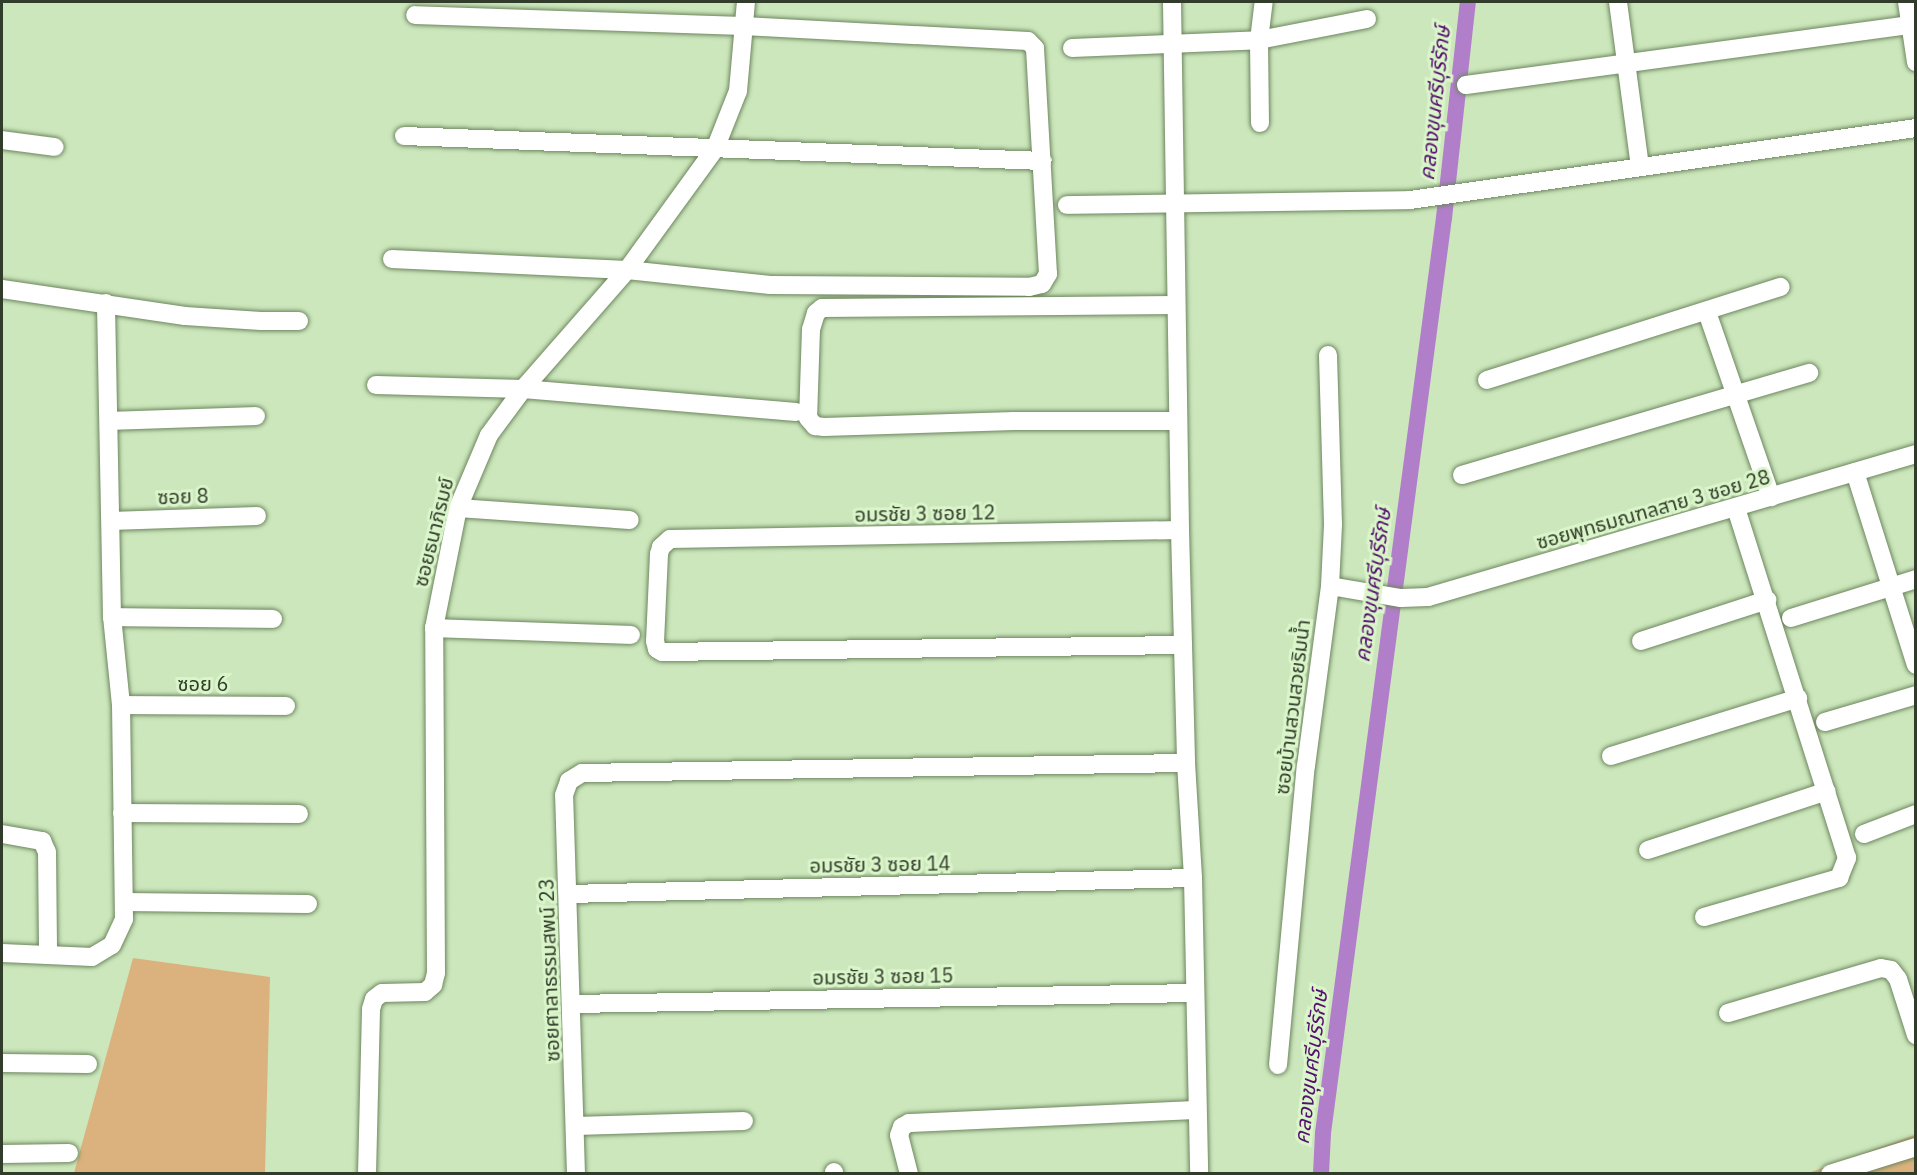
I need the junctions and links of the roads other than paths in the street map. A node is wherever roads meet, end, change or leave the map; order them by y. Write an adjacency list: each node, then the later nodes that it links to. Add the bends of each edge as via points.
1 (746, 2): 9 (street, ซอยธนาภิรมย์)
2 (1172, 2): 11 (street)
3 (1264, 2): 10 (street)
4 (1618, 2): 14 (street)
5 (1907, 2): 8 (street)
6 (415, 15): 9 (street)
7 (1367, 19): 10 (street)
8 (1913, 24): 13 (street); 14 (street)
9 (743, 26): 21 (street, ซอยธนาภิรมย์, via 738,91); 22 (street, via 1028,41 1035,48)
10 (1260, 40): 11 (street); 16 (street)
11 (1172, 42): 12 (street); 24 (street)
12 (1072, 48)
13 (1916, 62)
14 (1626, 63): 15 (street); 23 (street)
15 (1466, 85)
16 (1260, 123)
17 (1916, 128): 23 (street)
18 (404, 136): 21 (street)
19 (2, 140): 20 (street)
20 (55, 147)
21 (715, 149): 22 (street); 27 (street, ซอยธนาภิรมย์)
22 (1043, 161): 27 (street, via 1048,274 1046,281 1036,286 770,285)
23 (1640, 167): 24 (street, via 1410,200)
24 (1175, 202): 25 (street); 31 (street)
25 (1067, 205)
26 (392, 259): 27 (street)
27 (627, 270): 38 (street, ซอยธนาภิรมย์)
28 (1781, 287): 32 (street)
29 (2, 289): 30 (street)
30 (106, 303): 33 (street, via 185,316); 42 (street)
31 (1176, 305): 43 (street); 43 (street, via 822,308 811,329 808,418 815,426 824,427)
32 (1707, 312): 36 (street); 39 (street)
33 (299, 321)
34 (1328, 355): 55 (street, ซอยบ้านสวนสวยริมน้ำ, via 1333,524)
35 (1809, 373): 39 (street)
36 (1487, 380)
37 (376, 385): 38 (street)
38 (523, 389): 40 (street); 48 (street, ซอยธนาภิรมย์, via 489,435)
39 (1736, 394): 46 (street); 47 (street)
40 (796, 412)
41 (256, 416): 42 (street)
42 (109, 421): 52 (street)
43 (1178, 421): 53 (street)
44 (1916, 454): 45 (street, ซอยพุทธมณฑลสาย 3 ซอย 28)
45 (1855, 472): 47 (street, ซอยพุทธมณฑลสาย 3 ซอย 28); 56 (street)
46 (1462, 475)
47 (1771, 497): 49 (street, ซอยพุทธมณฑลสาย 3 ซอย 28)
48 (458, 508): 51 (street); 61 (street, ซอยธนาภิรมย์)
49 (1736, 508): 55 (street, ซอยพุทธมณฑลสาย 3 ซอย 28, via 1428,597 1401,598); 57 (street)
50 (257, 516): 52 (street, ซอย 8)
51 (630, 520)
52 (111, 521): 58 (street)
53 (1180, 530): 64 (street); 64 (street, อมรชัย 3 ซอย 12, via 670,539 659,554 655,641 662,652)
54 (1916, 579): 56 (street)
55 (1330, 586): 93 (street, ซอยบ้านสวนสวยริมน้ำ, via 1306,766)
56 (1891, 588): 59 (street); 65 (street)
57 (1767, 600): 63 (street); 67 (street)
58 (112, 617): 60 (street); 68 (street)
59 (1791, 618)
60 (273, 620)
61 (434, 628): 62 (street); 100 (street, ซอยธนาภิรมย์, via 436,973 433,985 425,992 382,993 374,999)
62 (631, 635)
63 (1641, 641)
64 (1183, 645): 72 (street)
65 (1916, 665)
66 (1916, 695): 70 (street)
67 (1798, 698): 71 (street); 73 (street)
68 (121, 705): 69 (street, ซอย 6); 74 (street)
69 (286, 706)
70 (1825, 722)
71 (1611, 756)
72 (1186, 763): 80 (street); 81 (street, ซอยศาลาธรรมสพน์ 23, via 582,773 569,782 564,795)
73 (1827, 791): 79 (street); 84 (street, via 1847,858 1839,878)
74 (122, 813): 75 (street); 82 (street)
75 (299, 814)
76 (1916, 814): 78 (street)
77 (2, 834): 86 (street, via 42,841 47,852)
78 (1864, 834)
79 (1648, 850)
80 (1193, 878): 81 (street, อมรชัย 3 ซอย 14); 87 (street)
81 (569, 894): 88 (street, ซอยศาลาธรรมสพน์ 23)
82 (124, 902): 83 (street); 86 (street, via 124,919 112,945 92,957)
83 (308, 904)
84 (1704, 917)
85 (2, 952): 86 (street)
86 (48, 955)
87 (1195, 993): 88 (street, อมรชัย 3 ซอย 15); 94 (street)
88 (572, 1004): 96 (street, ซอยศาลาธรรมสพน์ 23)
89 (1728, 1013): 90 (street, via 1881,968 1891,970 1898,979)
90 (1916, 1035)
91 (2, 1063): 92 (street)
92 (88, 1064)
93 (1278, 1065)
94 (1197, 1110): 102 (street, via 909,1123 899,1135); 103 (street)
95 (744, 1121): 96 (street)
96 (576, 1126): 101 (street, ซอยศาลาธรรมสพน์ 23)
97 (1916, 1147): 104 (street)
98 (69, 1153): 99 (street)
99 (2, 1154)
100 (367, 1173)
101 (576, 1173)
102 (909, 1173)
103 (1199, 1173)
104 (1830, 1173)

